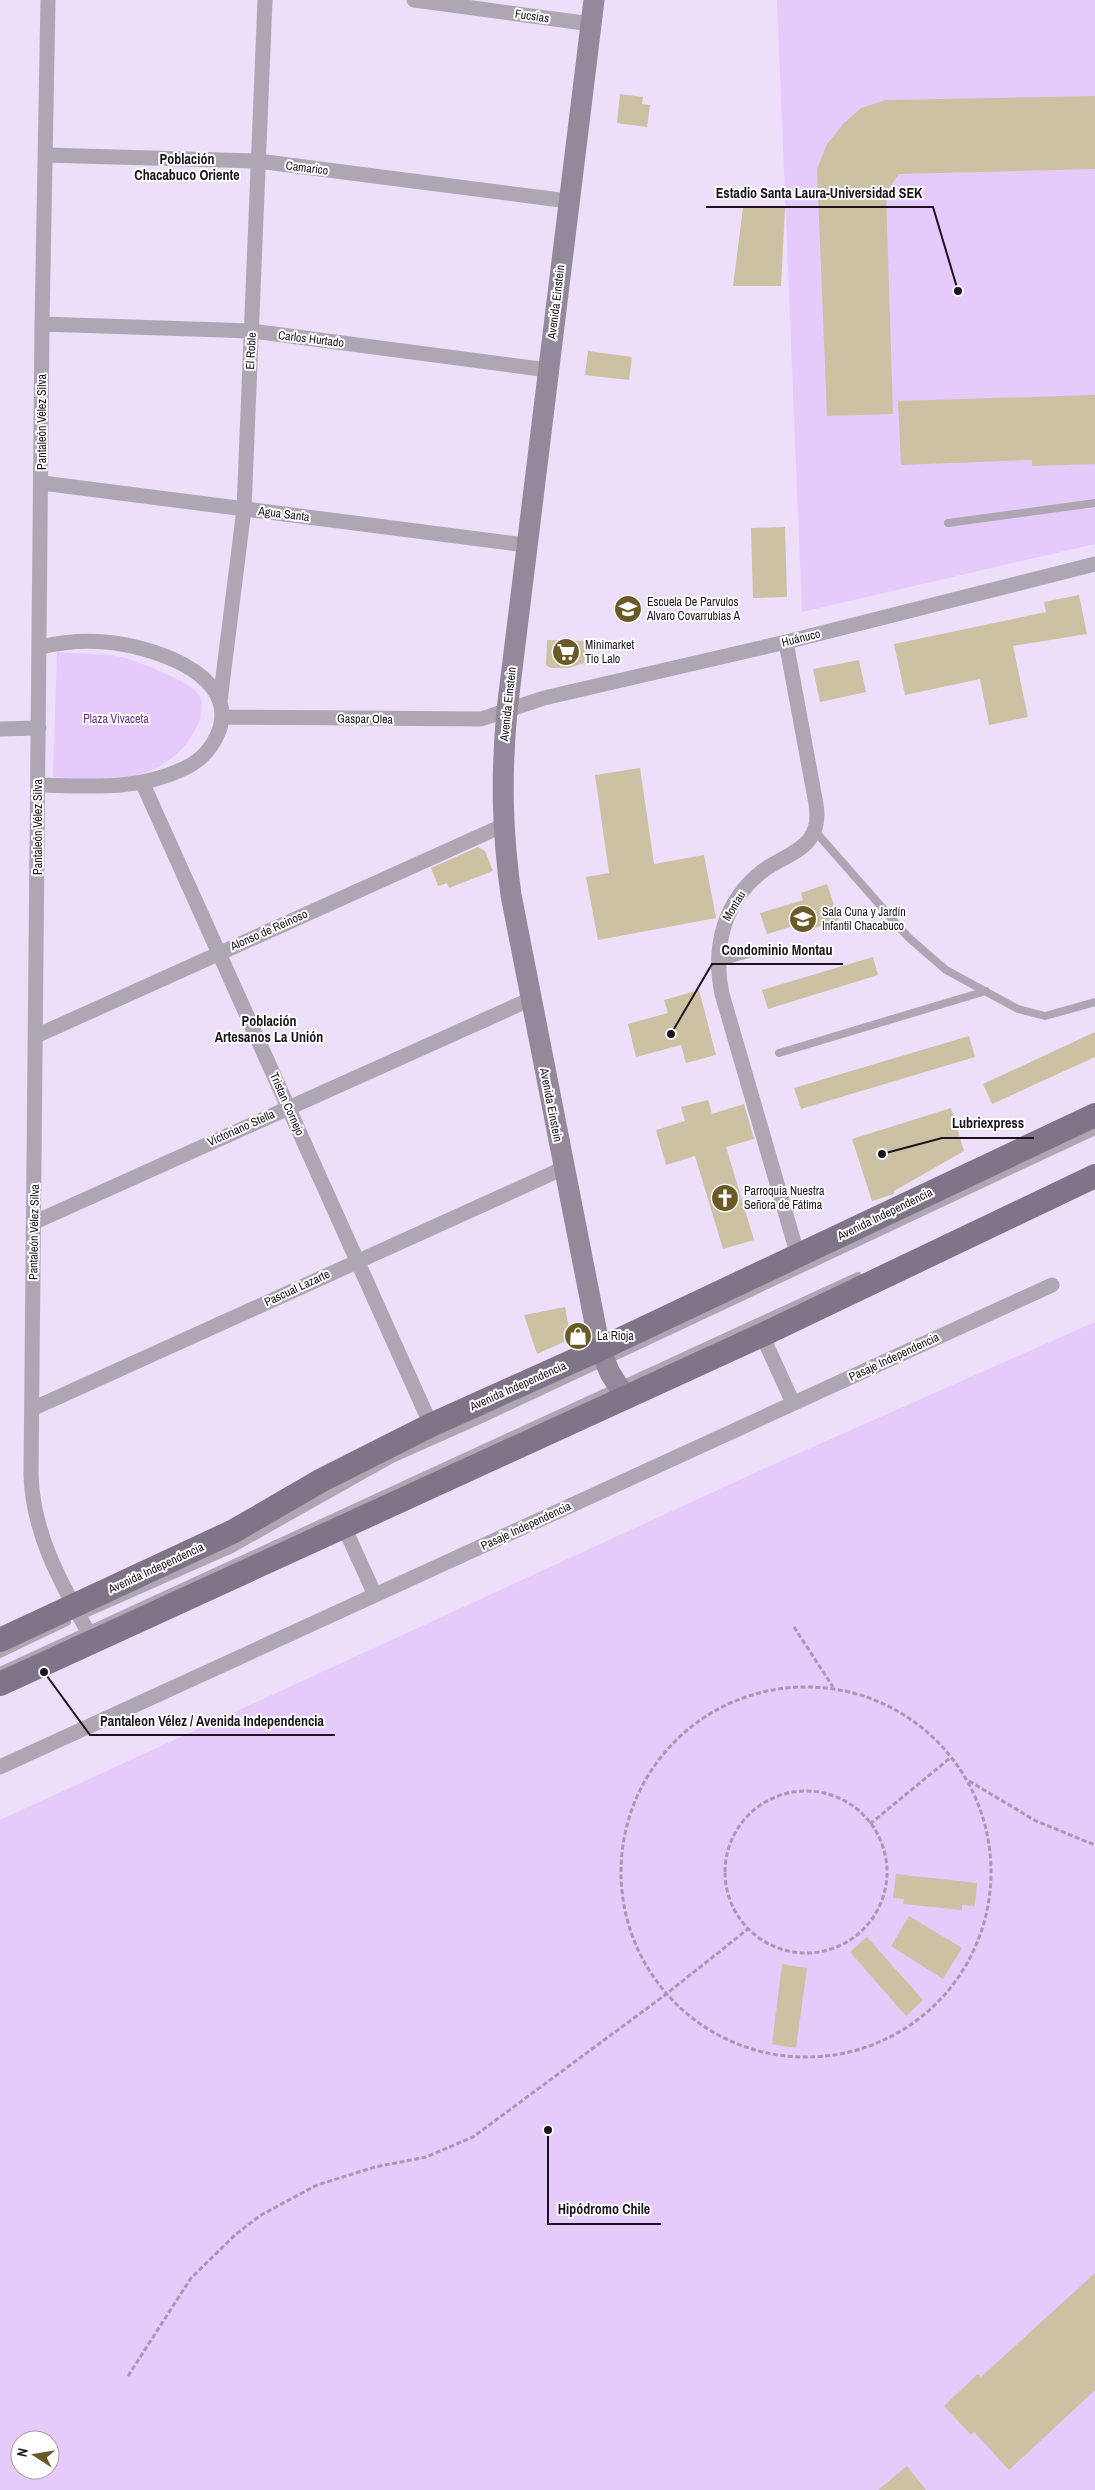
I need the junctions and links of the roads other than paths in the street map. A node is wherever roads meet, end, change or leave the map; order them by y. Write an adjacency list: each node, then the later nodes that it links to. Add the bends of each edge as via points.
1 (48, 0): 6 (street, Pantaleón Vélez Silva)
2 (265, 0): 7 (street, El Roble)
3 (414, 0): 5 (street, Fucsias)
4 (594, 0): 5 (main road, Avenida Einstein)
5 (591, 24): 8 (main road, Avenida Einstein)
6 (45, 155): 7 (street, Camarico); 9 (street, Pantaleón Vélez Silva)
7 (258, 162): 8 (street, Camarico); 10 (street, El Roble)
8 (568, 201): 11 (main road, Avenida Einstein)
9 (42, 324): 10 (street, Carlos Hurtado); 12 (street, Pantaleón Vélez Silva)
10 (252, 331): 11 (street, Carlos Hurtado); 14 (street, El Roble)
11 (548, 370): 16 (main road, Avenida Einstein)
12 (42, 483): 14 (street, Agua Santa); 19 (street, Pantaleón Vélez Silva)
13 (1095, 502): 15 (lane)
14 (244, 509): 16 (street, Agua Santa); 20 (street, El Roble)
15 (948, 523)
16 (526, 545): 21 (main road, Avenida Einstein)
17 (1095, 564): 18 (street, Huánuco)
18 (786, 642): 21 (street, Huánuco, via 544,698); 28 (street, via 816,804)
19 (41, 647): 20 (street, via 98,641 152,650 198,674); 23 (street, Pantaleón Vélez Silva)
20 (220, 701): 22 (street)
21 (507, 710): 22 (street, Gaspar Olea, via 474,720); 27 (main road, Avenida Einstein)
22 (222, 717): 25 (street, via 214,743 194,763)
23 (38, 728): 24 (street); 26 (street, Pantaleón Vélez Silva)
24 (0, 729)
25 (142, 782): 26 (street, via 113,787); 29 (street, Tristan Cornejo)
26 (38, 785): 35 (street, Pantaleón Vélez Silva)
27 (502, 826): 29 (street, Alonso de Reinoso); 33 (main road, Avenida Einstein, via 510,895)
28 (814, 830): 31 (street, Montau, via 804,845 763,870 736,899 721,932); 32 (lane, via 908,937 946,970)
29 (218, 952): 35 (street, Alonso de Reinoso); 37 (street, Tristan Cornejo)
30 (758, 952): 31 (lane)
31 (718, 963): 43 (street, Montau, via 722,994)
32 (986, 991): 34 (lane, via 1018,1009 1045,1016); 36 (lane)
33 (531, 999): 37 (street, Victoriano Stella); 40 (main road, Avenida Einstein)
34 (1095, 1002)
35 (36, 1036): 42 (street, Pantaleón Vélez Silva)
36 (780, 1054)
37 (288, 1107): 42 (street, Victoriano Stella); 44 (street, Tristan Cornejo)
38 (1095, 1115): 43 (main road, Avenida Independencia)
39 (1095, 1131): 48 (lane)
40 (564, 1168): 44 (street, Pascual Lazarte); 48 (main road, Avenida Einstein)
41 (1095, 1176): 47 (main road)
42 (35, 1222): 51 (street, Pantaleón Vélez Silva)
43 (798, 1256): 48 (main road, Avenida Independencia)
44 (357, 1260): 51 (street, Pascual Lazarte); 52 (street, Tristan Cornejo)
45 (870, 1271): 49 (lane)
46 (1052, 1285): 50 (street, Pasaje Independencia)
47 (762, 1335): 49 (main road); 50 (street)
48 (602, 1355): 49 (main road, Avenida Einstein); 52 (main road, Avenida Independencia); 55 (lane, via 392,1459 232,1549)
49 (622, 1392): 53 (main road); 56 (lane)
50 (793, 1403): 54 (street, Pasaje Independencia)
51 (32, 1409): 55 (street, Pantaleón Vélez Silva, via 34,1510 42,1537)
52 (431, 1425): 55 (main road, Avenida Independencia)
53 (344, 1527): 54 (street); 56 (main road)
54 (375, 1595): 61 (street, Pasaje Independencia)
55 (77, 1611): 56 (street, Pantaleón Vélez Silva); 57 (main road, Avenida Independencia); 58 (lane)
56 (90, 1635): 59 (lane); 60 (main road)
57 (0, 1640)
58 (0, 1654)
59 (0, 1670)
60 (0, 1684)
61 (0, 1766)

